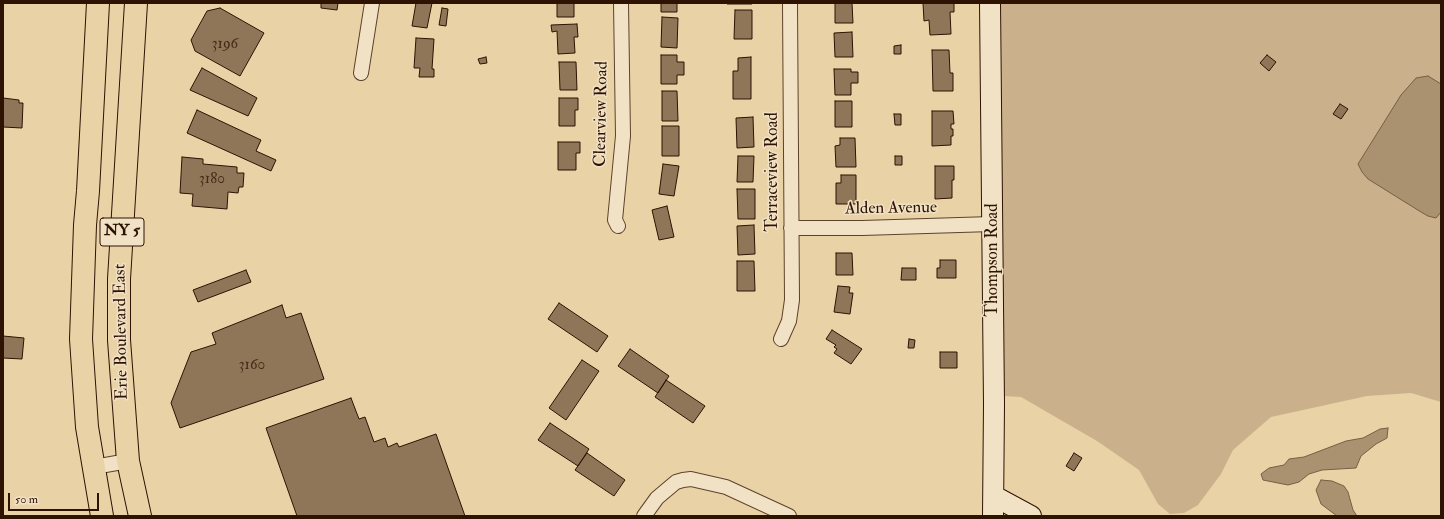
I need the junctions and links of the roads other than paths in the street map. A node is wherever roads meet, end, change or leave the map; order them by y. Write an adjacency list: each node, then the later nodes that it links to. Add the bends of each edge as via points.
1 (98, 3): 13 (main road, NY 5, via 81,339 87,427)
2 (136, 3): 12 (main road, Erie Boulevard East / NY 5, via 119,279 119,340)
3 (372, 3): 7 (street)
4 (621, 3): 9 (street, Clearview Road, via 622,136 616,220)
5 (790, 3): 10 (street, Terraceview Road)
6 (990, 3): 8 (street, Thompson Road)
7 (361, 73)
8 (992, 224): 10 (street, Alden Avenue); 14 (street, Thompson Road)
9 (618, 226)
10 (791, 228): 11 (street, Terraceview Road, via 792,300 789,321)
11 (781, 339)
12 (128, 461): 13 (street); 16 (main road, Erie Boulevard East / NY 5)
13 (94, 466): 15 (main road, NY 5)
14 (994, 496): 19 (street, Thompson Road); 20 (street)
15 (102, 516)
16 (140, 516)
17 (644, 516): 18 (street, via 657,498 676,482 691,479 726,487)
18 (789, 516)
19 (993, 516)
20 (1031, 516)

